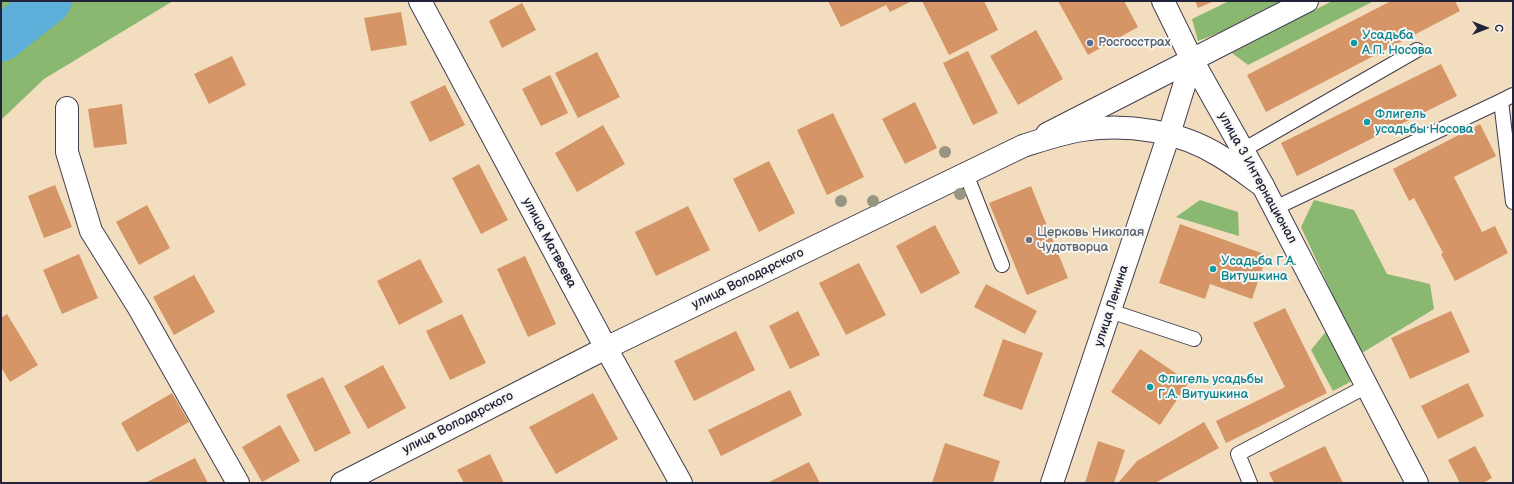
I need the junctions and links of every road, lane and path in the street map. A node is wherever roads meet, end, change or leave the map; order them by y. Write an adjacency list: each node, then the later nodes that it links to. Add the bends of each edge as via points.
1 (420, 1): 18 (street, улица Матвеева)
2 (1163, 1): 5 (street, улица 3 Интернационал)
3 (1307, 1): 5 (street)
4 (1417, 50): 10 (lane)
5 (1192, 60): 8 (street, улица Ленина); 9 (street); 10 (street, улица 3 Интернационал)
6 (1507, 98): 13 (lane); 14 (lane)
7 (67, 108): 20 (street, via 67,152 91,231 139,308)
8 (1169, 134): 9 (street, улица Володарского, via 1111,128 1082,130); 12 (street, улица Володарского, via 1219,156); 16 (street, улица Ленина)
9 (1023, 146): 11 (street, улица Володарского)
10 (1242, 150): 12 (street, улица 3 Интернационал)
11 (966, 174): 15 (lane); 18 (street, улица Володарского)
12 (1263, 186): 14 (street, улица 3 Интернационал)
13 (1513, 202)
14 (1275, 208): 19 (street, улица 3 Интернационал)
15 (1002, 265)
16 (1110, 311): 17 (lane); 23 (street, улица Ленина)
17 (1194, 339)
18 (606, 348): 21 (street, улица Володарского); 22 (street, улица Матвеева)
19 (1367, 386): 24 (lane, via 1238,454); 25 (street, улица 3 Интернационал)
20 (238, 483)
21 (342, 483)
22 (681, 483)
23 (1052, 483)
24 (1250, 483)
25 (1417, 483)

